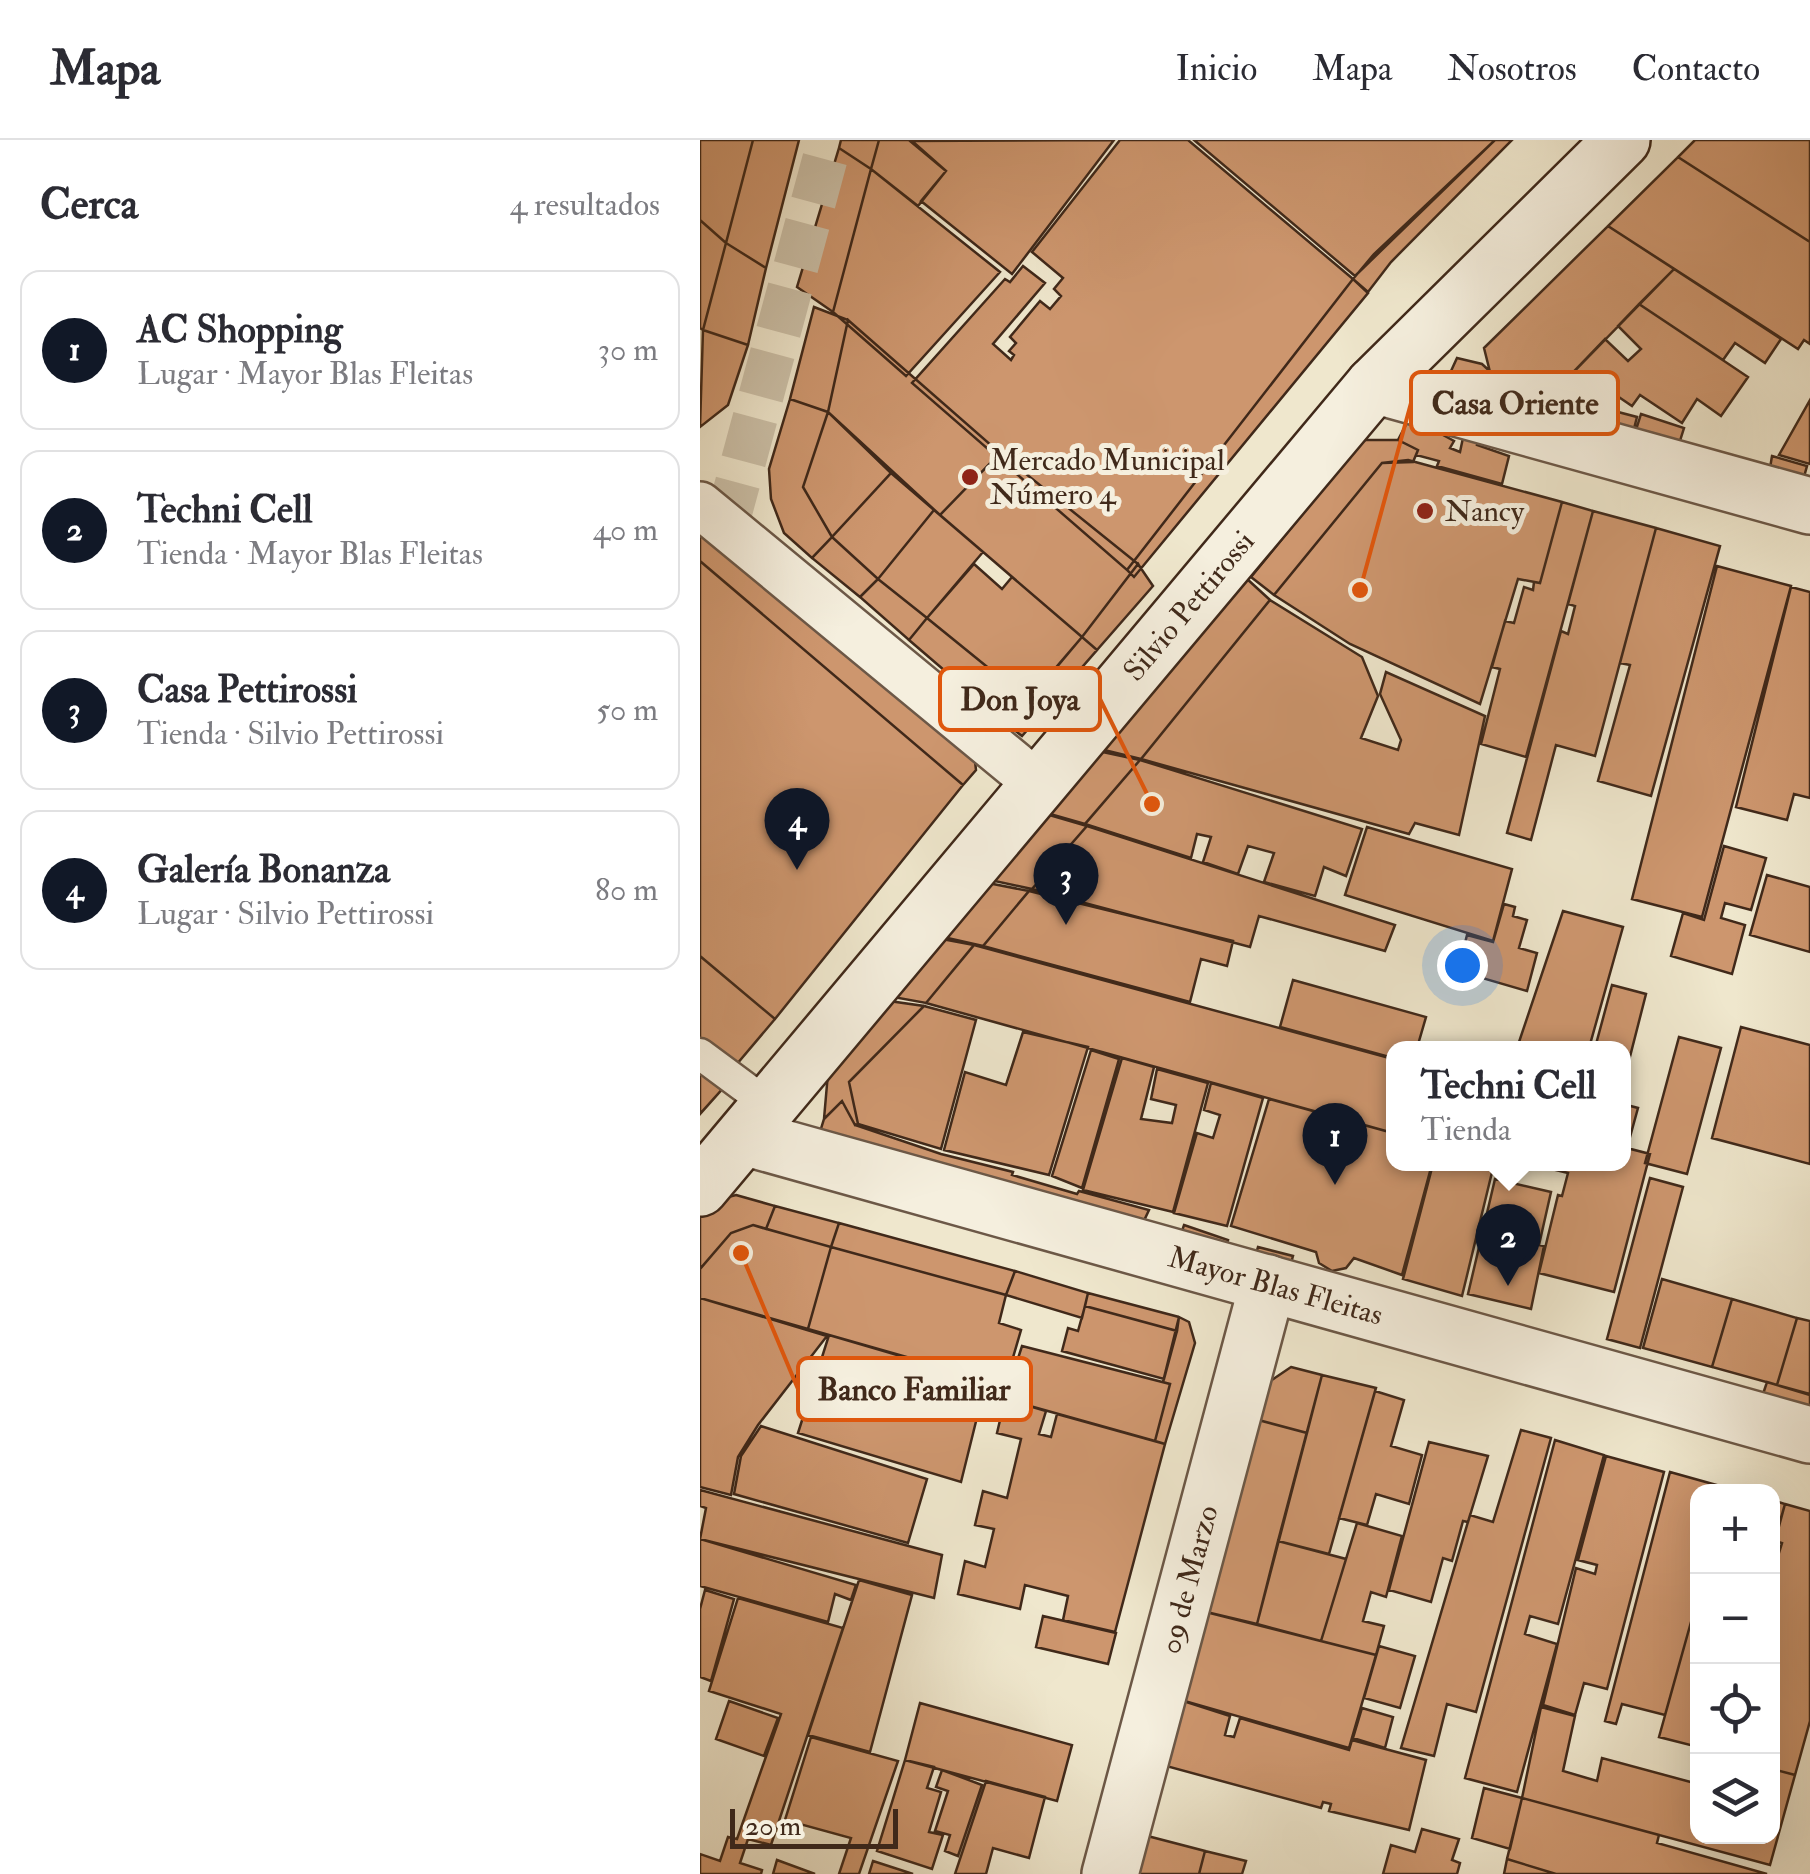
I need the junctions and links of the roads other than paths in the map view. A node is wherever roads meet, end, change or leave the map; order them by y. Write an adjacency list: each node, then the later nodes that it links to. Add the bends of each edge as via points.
1 (1622, 140): 2 (street, Silvio Pettirossi)
2 (1374, 385): 4 (street); 5 (street, Silvio Pettirossi)
3 (700, 504): 5 (street)
4 (1810, 506)
5 (1039, 785): 7 (street, Silvio Pettirossi)
6 (700, 1054): 7 (lane)
7 (757, 1122): 8 (street, Silvio Pettirossi); 9 (street, Mayor Blas Fleitas)
8 (700, 1188)
9 (1268, 1283): 10 (street, Mayor Blas Fleitas); 11 (street, 09 de Marzo)
10 (1810, 1435)
11 (1110, 1874)

